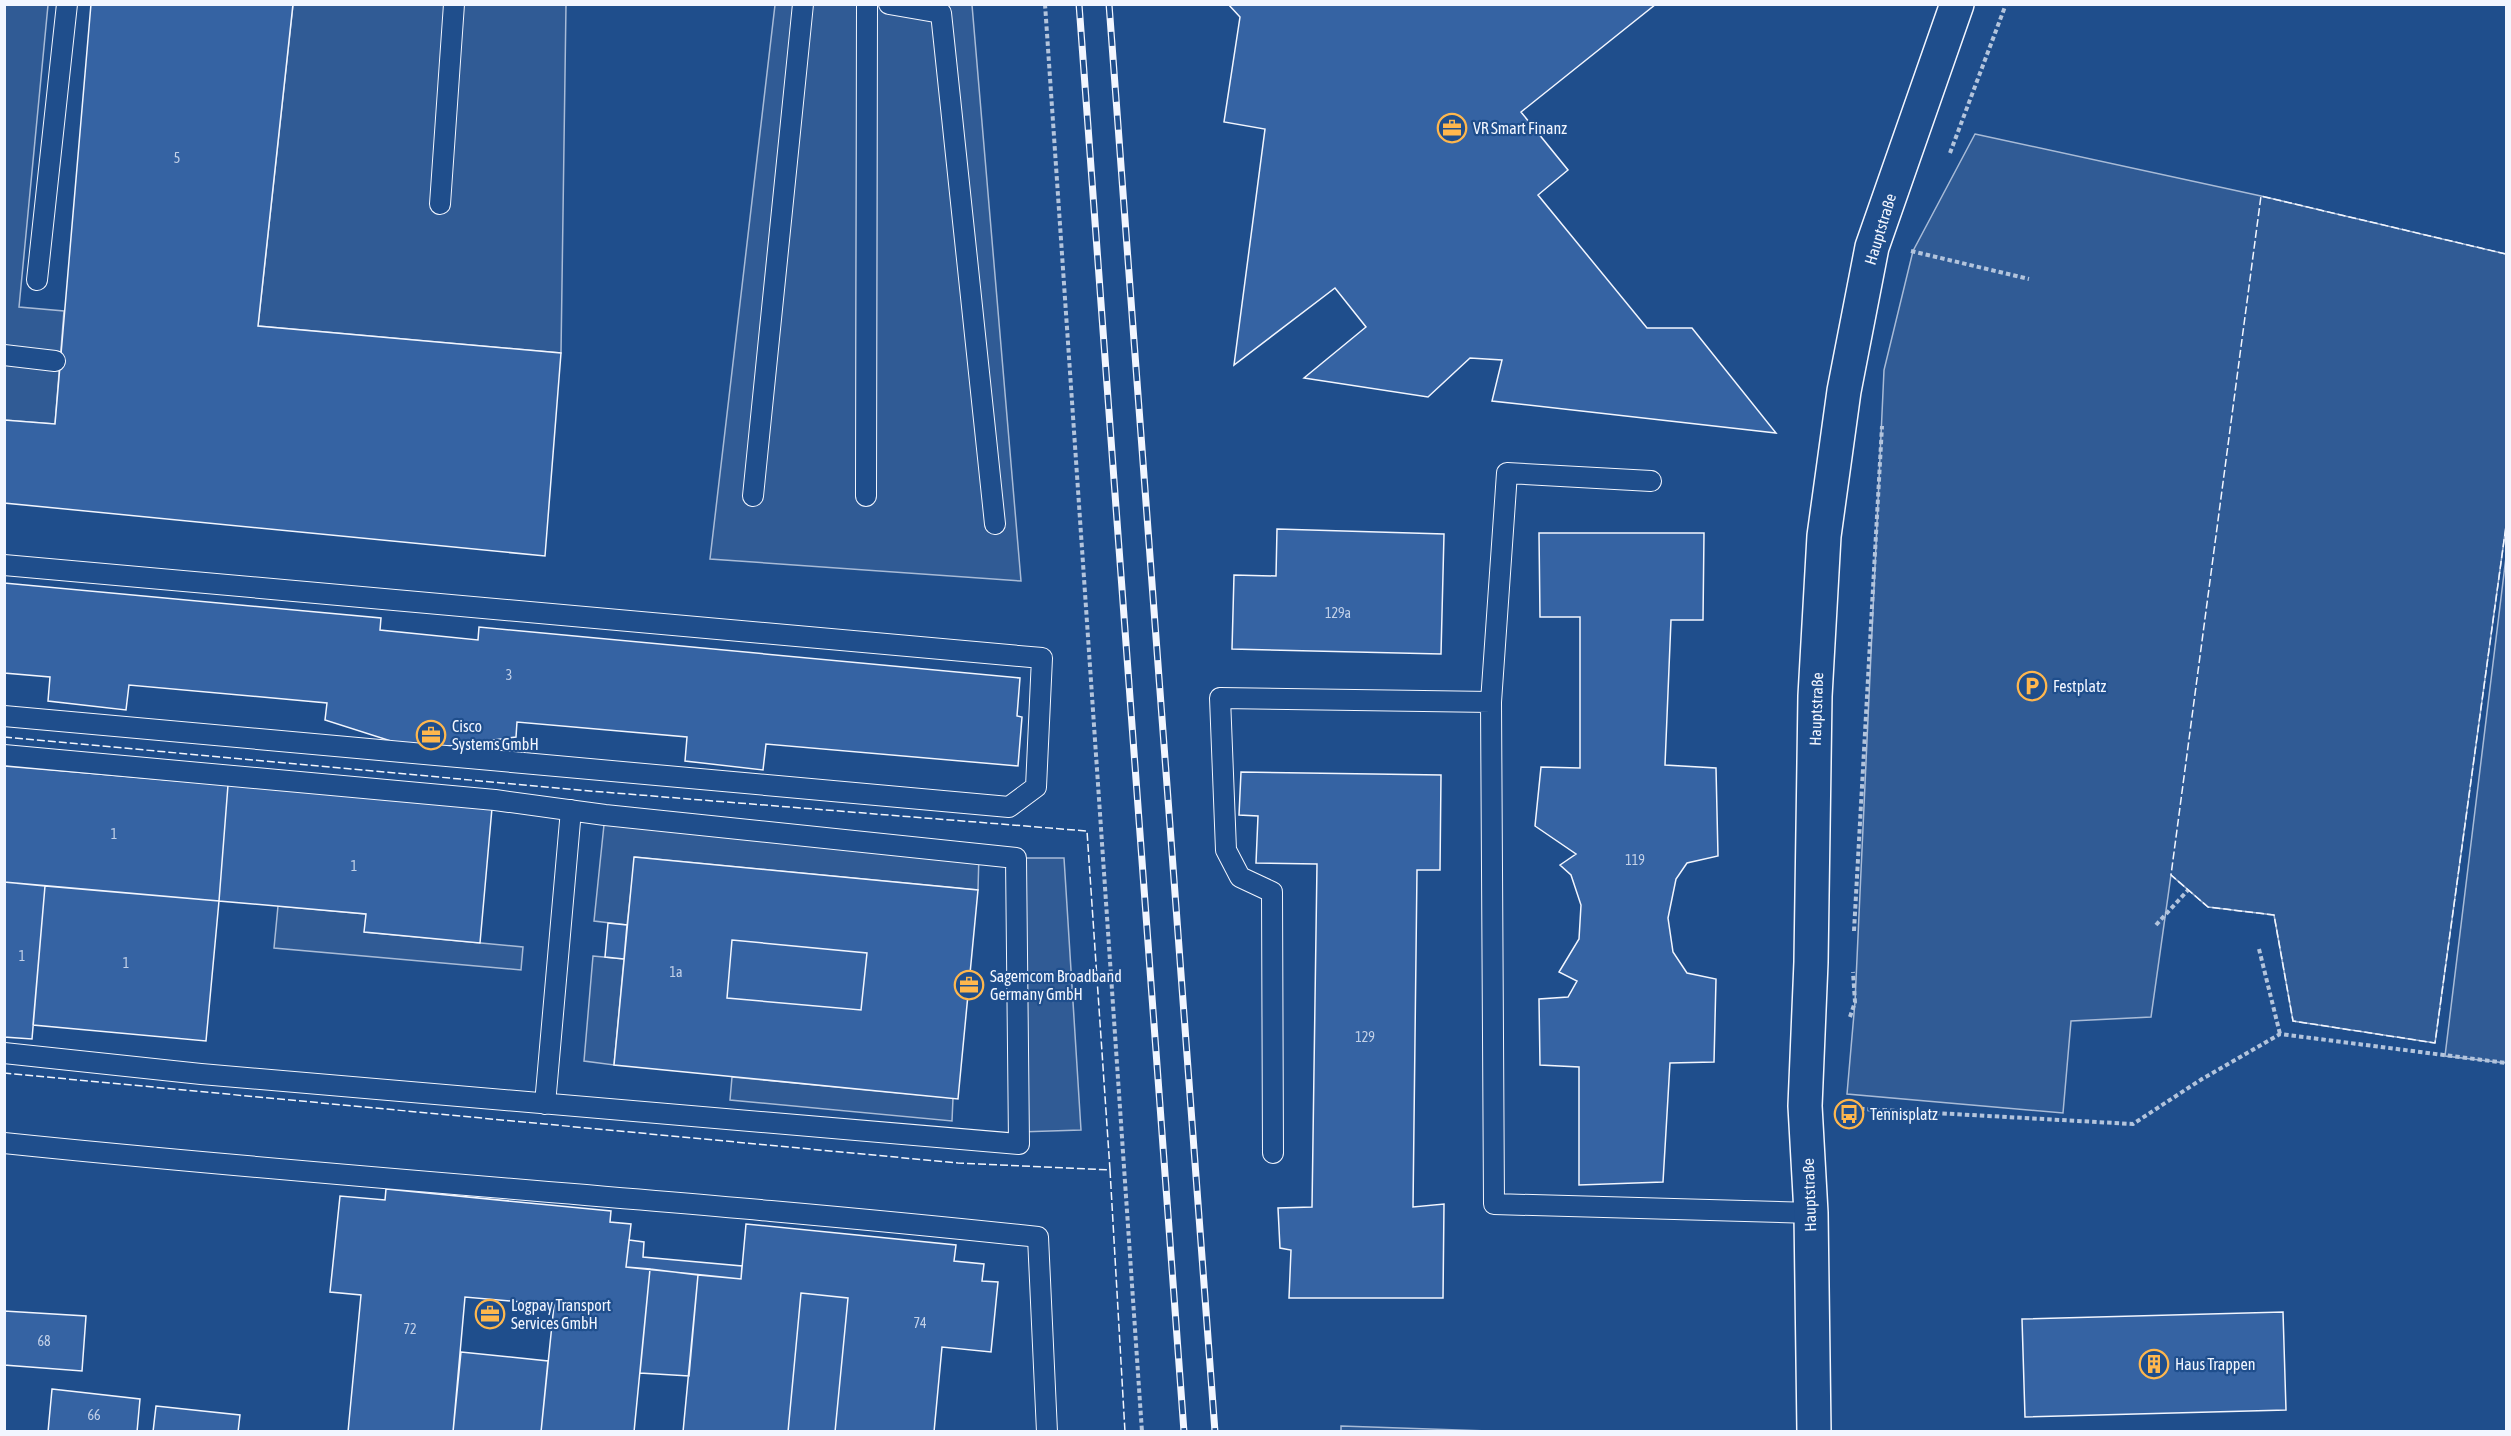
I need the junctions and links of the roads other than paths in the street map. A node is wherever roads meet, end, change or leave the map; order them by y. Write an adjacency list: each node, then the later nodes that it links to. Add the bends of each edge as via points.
1 (67, 4): 8 (lane)
2 (454, 4): 7 (lane)
3 (802, 4): 12 (lane)
4 (867, 4): 13 (lane)
5 (889, 4): 14 (lane, via 941,13)
6 (1957, 4): 26 (street, Hauptstraße, via 1872,247 1844,391 1824,536 1815,696 1805,1106)
7 (440, 204)
8 (37, 280)
9 (4, 356): 10 (lane)
10 (56, 361)
11 (1651, 481): 16 (lane, via 1507,473)
12 (753, 496)
13 (866, 496)
14 (995, 524)
15 (4, 565): 18 (lane, via 1042,658 1036,787 1009,807)
16 (1491, 702): 25 (lane, via 1220,698 1226,850 1240,877 1272,892); 26 (lane, via 1494,1204)
17 (4, 716): 18 (lane)
18 (147, 730): 19 (lane, via 158,720)
19 (340, 737)
20 (4, 755): 21 (lane)
21 (571, 810): 23 (lane); 23 (lane, via 1016,858 1019,1144)
22 (4, 1053): 23 (lane)
23 (545, 1104)
24 (4, 1143): 27 (lane, via 173,1161 870,1219 1038,1238)
25 (1273, 1153)
26 (1811, 1213): 28 (street, Hauptstraße)
27 (1047, 1431)
28 (1814, 1431)

